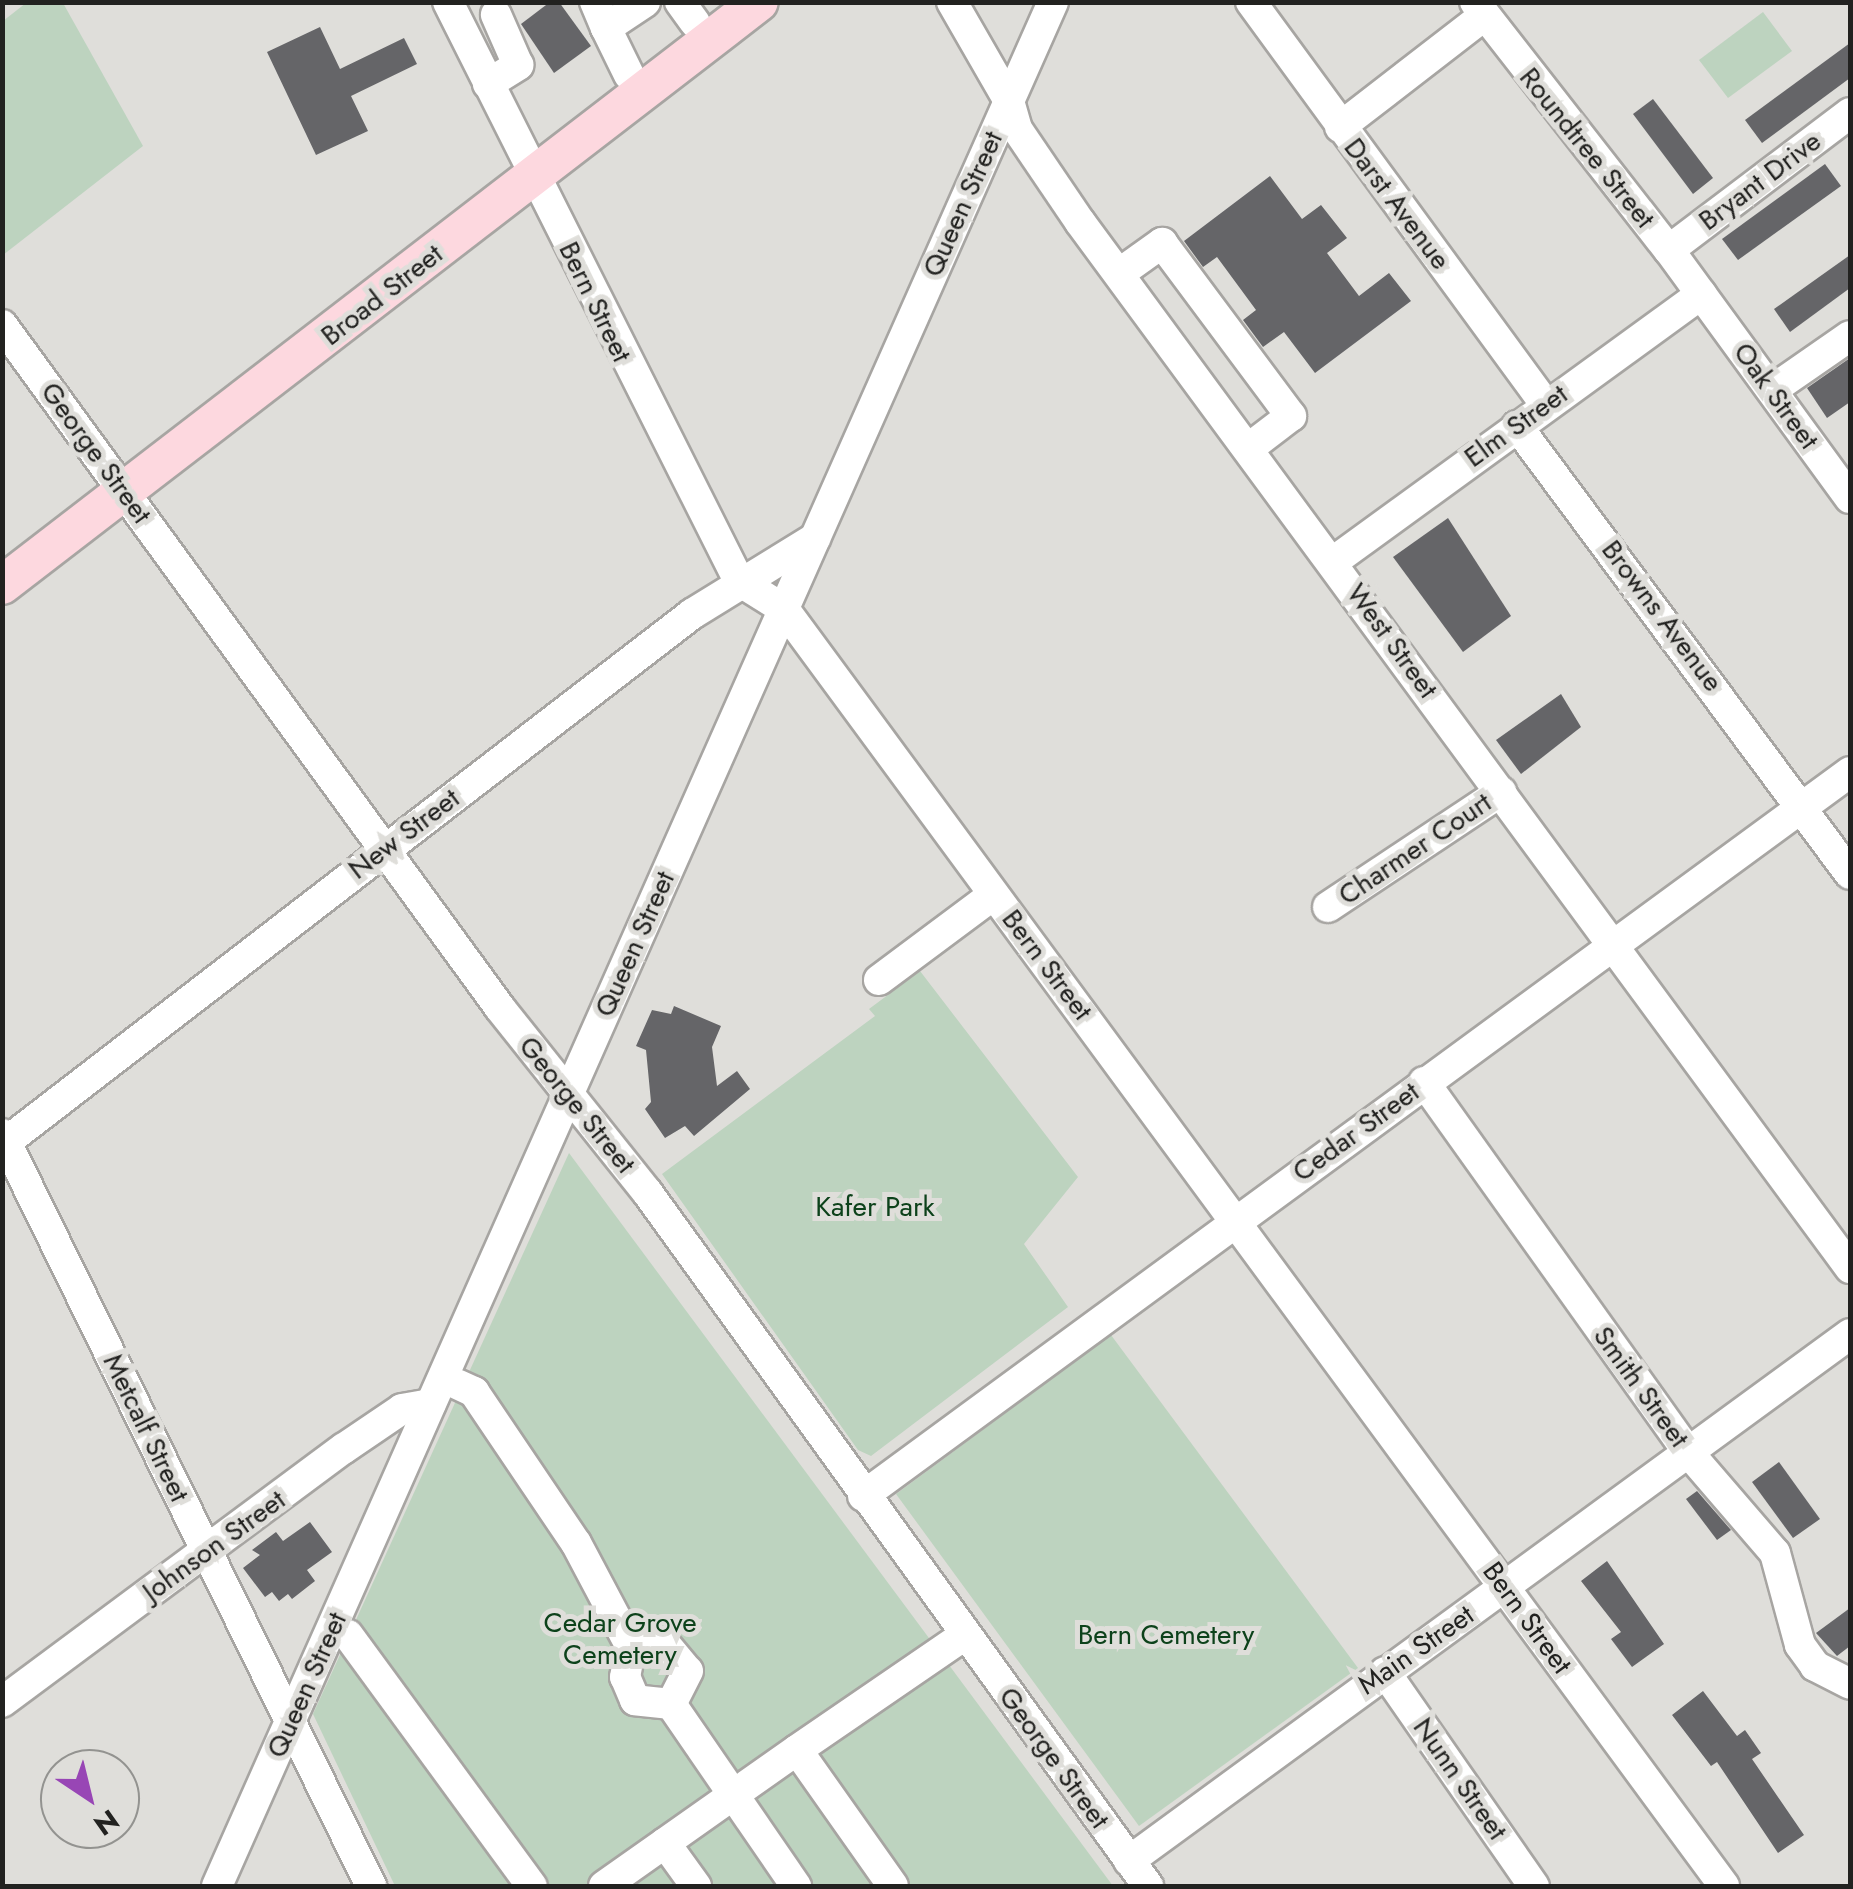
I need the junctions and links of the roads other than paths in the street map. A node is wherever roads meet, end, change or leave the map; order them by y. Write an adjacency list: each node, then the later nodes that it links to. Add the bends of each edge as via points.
1 (448, 2): 11 (street, Bern Street)
2 (645, 2): 10 (street)
3 (760, 2): 17 (main road, Broad Street)
4 (952, 2): 14 (street, West Street)
5 (1052, 2): 14 (street, Queen Street)
6 (1251, 2): 16 (street, Darst Avenue)
7 (509, 9): 11 (street); 13 (street, via 518,65)
8 (699, 9): 12 (main road, Broad Street)
9 (1480, 9): 16 (street); 18 (street, Roundtree Street)
10 (600, 15): 12 (street)
11 (462, 30): 13 (street, Bern Street)
12 (629, 75): 17 (main road, Broad Street)
13 (488, 84): 17 (street, Bern Street)
14 (1009, 101): 19 (street, West Street, via 1018,129); 29 (street, Queen Street)
15 (1850, 113): 18 (street, Bryant Drive)
16 (1340, 127): 24 (street, Darst Avenue)
17 (529, 168): 27 (main road, Broad Street); 32 (street, Bern Street)
18 (1669, 250): 20 (street, Roundtree Street)
19 (1120, 274): 26 (street, West Street); 26 (street, via 1162,242 1290,416)
20 (1700, 294): 23 (street, Oak Street); 24 (street, Elm Street)
21 (2, 325): 27 (street, George Street)
22 (1850, 336): 23 (street)
23 (1772, 390): 28 (street, Oak Street)
24 (1545, 404): 25 (street, Elm Street)
25 (1517, 426): 31 (street, Elm Street); 37 (street, Browns Avenue)
26 (1250, 448): 31 (street, West Street)
27 (118, 482): 30 (main road, Broad Street); 33 (main road, Broad Street); 38 (street, George Street)
28 (1850, 498)
29 (815, 538): 32 (street, New Street); 34 (street, Queen Street)
30 (2, 556)
31 (1334, 561): 36 (street, West Street)
32 (739, 581): 34 (street, Bern Street); 38 (street, New Street)
33 (2, 586)
34 (784, 609): 40 (street, Bern Street); 45 (street, Queen Street)
35 (1850, 772): 37 (street, Cedar Street)
36 (1501, 792): 41 (street, Charmer Court); 42 (street, West Street)
37 (1806, 807): 39 (street, Browns Avenue); 42 (street, Cedar Street)
38 (385, 849): 45 (street, George Street, via 500,1008); 46 (street, New Street)
39 (1850, 874)
40 (993, 895): 43 (street); 47 (street, Bern Street)
41 (1328, 907)
42 (1613, 946): 44 (street, Cedar Street); 48 (street, West Street)
43 (879, 980)
44 (1424, 1082): 47 (street, Cedar Street); 52 (street, Smith Street)
45 (570, 1090): 51 (street, Queen Street); 53 (street, George Street)
46 (4, 1140): 54 (street, Metcalf Street)
47 (1237, 1219): 53 (street, Cedar Street); 55 (street, Bern Street)
48 (1850, 1268)
49 (1850, 1334): 52 (street, Main Street)
50 (459, 1386): 58 (street, via 474,1392 576,1543)
51 (431, 1404): 54 (street, Johnson Street, via 388,1418); 63 (street, Queen Street)
52 (1688, 1452): 55 (street, Main Street); 60 (street, Smith Street, via 1775,1552 1800,1645 1816,1666)
53 (863, 1496): 57 (street, George Street)
54 (206, 1553): 61 (street, Johnson Street); 63 (street, Metcalf Street)
55 (1504, 1588): 59 (street, Main Street); 77 (street, Bern Street)
56 (348, 1635): 71 (street)
57 (965, 1635): 64 (street); 67 (street, George Street)
58 (631, 1647): 62 (street, via 625,1676 635,1700); 62 (street, via 665,1644 688,1671)
59 (1385, 1672): 67 (street, Main Street); 76 (street, Nunn Street)
60 (1850, 1684)
61 (2, 1702)
62 (671, 1704): 65 (street)
63 (290, 1722): 69 (street, Queen Street); 70 (street, Metcalf Street)
64 (797, 1750): 65 (street); 74 (street)
65 (731, 1796): 66 (street); 73 (street)
66 (664, 1844): 68 (street); 72 (street)
67 (1129, 1861): 75 (street, George Street)
68 (611, 1885)
69 (217, 1886)
70 (371, 1886)
71 (532, 1886)
72 (696, 1886)
73 (796, 1886)
74 (893, 1886)
75 (1148, 1886)
76 (1534, 1886)
77 (1724, 1886)

